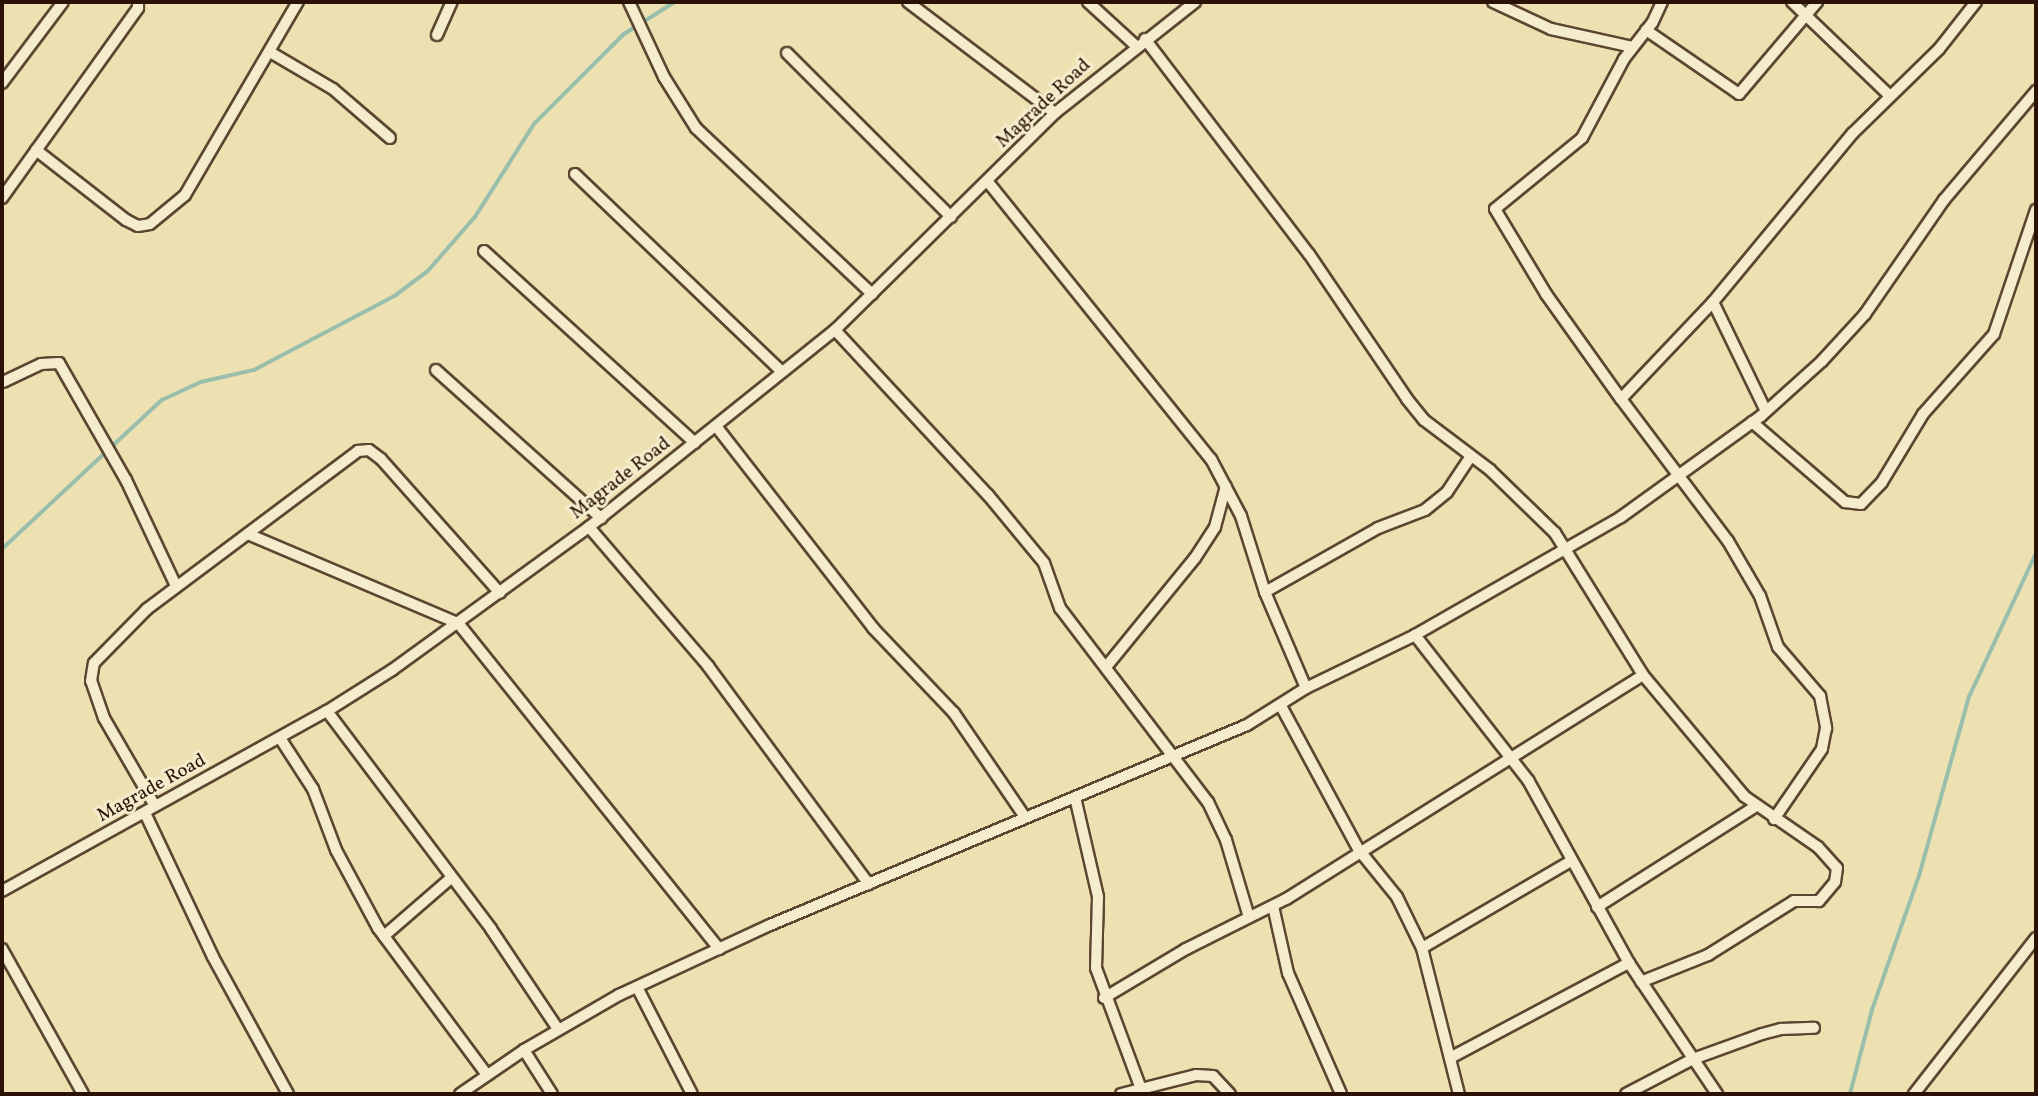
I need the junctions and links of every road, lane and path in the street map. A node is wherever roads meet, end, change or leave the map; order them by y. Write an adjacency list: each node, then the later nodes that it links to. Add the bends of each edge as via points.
1 (63, 2): 22 (street)
2 (138, 2): 27 (street)
3 (298, 2): 20 (street)
4 (452, 2): 16 (street)
5 (629, 2): 34 (street, via 669,86 696,128)
6 (908, 2): 25 (street)
7 (1088, 2): 18 (street)
8 (1195, 2): 17 (street, Magrade Road)
9 (1493, 2): 19 (street, via 1551,29)
10 (1662, 2): 15 (street)
11 (1791, 2): 14 (street)
12 (1817, 2): 14 (street)
13 (1976, 2): 24 (street, via 1939,49)
14 (1808, 14): 15 (street, via 1736,94); 24 (street)
15 (1646, 30): 19 (street)
16 (437, 35)
17 (1145, 39): 18 (street, Magrade Road); 45 (street, via 1309,254 1407,399 1439,433)
18 (1136, 47): 25 (street, Magrade Road)
19 (1632, 47): 40 (street, via 1582,138 1494,209 1546,295)
20 (270, 52): 26 (street, via 333,89); 27 (street, via 185,195 150,224 138,226 126,220)
21 (787, 52): 32 (street)
22 (2, 83)
23 (2036, 91): 41 (street, via 1944,200 1865,314)
24 (1890, 96): 35 (street, via 1826,165)
25 (1055, 113): 29 (street, Magrade Road)
26 (390, 138)
27 (36, 150): 30 (street)
28 (575, 174): 38 (street)
29 (988, 182): 32 (street, Magrade Road); 47 (street, via 1186,426)
30 (2, 198)
31 (2036, 210): 42 (street, via 1994,334 1923,414 1882,482 1861,504 1845,502)
32 (951, 217): 34 (street, Magrade Road)
33 (484, 251): 44 (street)
34 (872, 294): 36 (street, Magrade Road)
35 (1713, 302): 40 (street); 41 (street)
36 (835, 330): 38 (street, Magrade Road); 57 (street, via 1034,549 1044,563 1060,608)
37 (436, 370): 48 (street)
38 (782, 372): 43 (street, Magrade Road)
39 (2, 381): 52 (street, via 41,364 59,363 126,480)
40 (1621, 399): 46 (street)
41 (1766, 411): 42 (street)
42 (1752, 422): 46 (street)
43 (716, 426): 44 (street, Magrade Road); 68 (street, via 873,628 954,713)
44 (695, 443): 48 (street, Magrade Road)
45 (1471, 456): 51 (street, via 1540,517); 53 (street, via 1447,492 1425,510 1378,528)
46 (1680, 476): 51 (street); 69 (street, via 1745,567 1778,647 1820,696 1826,728 1822,749)
47 (1226, 486): 53 (street, via 1241,516); 57 (street, via 1215,527 1195,558)
48 (601, 517): 49 (street, Magrade Road)
49 (589, 527): 54 (street, Magrade Road); 73 (street, via 708,666)
50 (248, 534): 52 (street); 54 (street, via 364,449 389,468); 55 (street)
51 (1564, 551): 56 (street); 58 (street)
52 (176, 586): 67 (street, via 99,655 91,672 104,718)
53 (1265, 592): 59 (street)
54 (500, 593): 55 (street, Magrade Road)
55 (458, 623): 61 (street, Magrade Road); 82 (street)
56 (1415, 635): 59 (street); 64 (street)
57 (1106, 667): 63 (street)
58 (1643, 675): 64 (street); 66 (street, via 1700,748)
59 (1306, 688): 60 (street)
60 (1282, 706): 63 (street); 70 (street)
61 (327, 711): 62 (street, Magrade Road); 72 (street)
62 (280, 738): 67 (street, Magrade Road); 78 (street, via 313,789 346,871)
63 (1175, 755): 65 (street); 77 (street, via 1217,819)
64 (1508, 757): 70 (street); 71 (street, via 1534,789)
65 (1075, 797): 68 (street); 86 (street, via 1098,897 1097,968)
66 (1756, 806): 69 (street); 76 (street)
67 (150, 810): 74 (street, Magrade Road); 95 (street, via 213,957)
68 (1025, 817): 73 (street)
69 (1774, 819): 84 (street, via 1834,862 1837,875 1829,893 1819,901 1794,901 1708,955)
70 (1359, 850): 75 (street); 80 (street, via 1397,897)
71 (1572, 861): 76 (street); 80 (street)
72 (451, 878): 78 (street); 88 (street)
73 (869, 884): 82 (street)
74 (2, 891)
75 (1273, 906): 77 (street); 101 (street, via 1288,973)
76 (1597, 907): 83 (street)
77 (1249, 917): 86 (street)
78 (384, 936): 92 (street)
79 (2036, 938): 105 (street)
80 (1422, 948): 90 (street)
81 (2, 949): 94 (street)
82 (719, 949): 85 (street)
83 (1629, 963): 84 (street); 90 (street)
84 (1641, 982): 91 (street)
85 (637, 987): 88 (street); 98 (street)
86 (1104, 998): 93 (street)
87 (1815, 1028): 91 (street, via 1781,1028)
88 (558, 1030): 89 (street)
89 (524, 1050): 92 (street); 97 (street)
90 (1451, 1058): 102 (street)
91 (1693, 1059): 103 (street); 104 (street)
92 (487, 1075): 96 (street)
93 (1140, 1086): 99 (street); 100 (street, via 1213,1076)
94 (83, 1094)
95 (288, 1094)
96 (460, 1094)
97 (552, 1094)
98 (692, 1094)
99 (1121, 1094)
100 (1230, 1094)
101 (1341, 1094)
102 (1459, 1094)
103 (1626, 1094)
104 (1717, 1094)
105 (1914, 1094)

